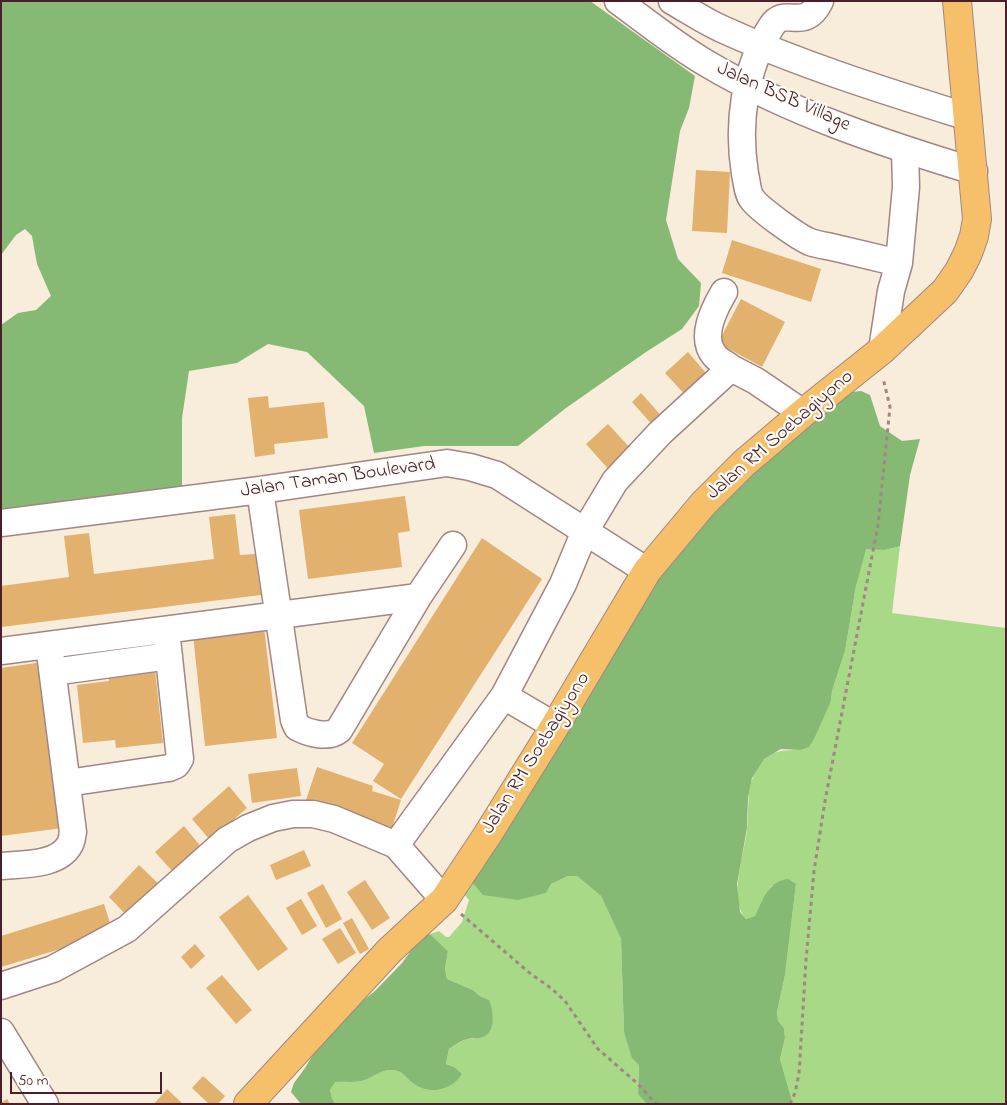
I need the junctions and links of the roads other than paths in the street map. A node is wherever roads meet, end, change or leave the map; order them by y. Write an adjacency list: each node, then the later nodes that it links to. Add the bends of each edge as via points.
1 (618, 1): 6 (street, Jalan BSB Village, via 704,62)
2 (672, 1): 5 (street, via 720,28)
3 (820, 1): 5 (street, via 810,16 777,20)
4 (957, 1): 7 (main road, Jalan RM Soebagiyono)
5 (761, 45): 6 (street); 7 (street, via 847,79)
6 (747, 86): 8 (street, Jalan BSB Village); 10 (street, via 741,128 742,156 751,198 760,209 810,242)
7 (968, 117): 9 (main road, Jalan RM Soebagiyono)
8 (905, 150): 9 (street, Jalan BSB Village); 10 (street, via 906,187)
9 (974, 171): 12 (main road, Jalan RM Soebagiyono, via 977,220 959,271 945,291)
10 (899, 263): 12 (street)
11 (724, 292): 13 (street, via 711,319 709,344 714,355)
12 (877, 354): 14 (main road, Jalan RM Soebagiyono)
13 (731, 368): 14 (street); 17 (street, via 660,433 615,481)
14 (803, 413): 19 (main road, Jalan RM Soebagiyono, via 743,464 703,504)
15 (260, 490): 16 (street, Jalan Taman Boulevard); 17 (street, Jalan Taman Boulevard, via 447,463 498,474); 21 (street)
16 (1, 523)
17 (585, 531): 19 (street, Jalan Taman Boulevard); 27 (street, via 563,584)
18 (453, 545): 20 (street)
19 (646, 571): 28 (main road, Jalan RM Soebagiyono)
20 (418, 597): 21 (street); 21 (street, via 334,734 297,727)
21 (279, 615): 22 (street)
22 (166, 630): 23 (street); 25 (street)
23 (49, 645): 24 (street); 26 (street)
24 (1, 651)
25 (169, 656): 26 (street); 29 (street, via 180,751 176,765)
26 (53, 672): 29 (street)
27 (504, 696): 28 (street); 30 (street)
28 (555, 726): 32 (main road, Jalan RM Soebagiyono)
29 (67, 783): 31 (street, via 73,832 70,844 57,857 45,861)
30 (396, 845): 32 (street); 33 (street, via 334,818 313,814 273,818 227,840 127,929 52,968)
31 (1, 866)
32 (444, 900): 36 (main road, Jalan RM Soebagiyono, via 389,951)
33 (1, 986)
34 (1, 1032): 35 (street)
35 (45, 1104)
36 (248, 1104)

